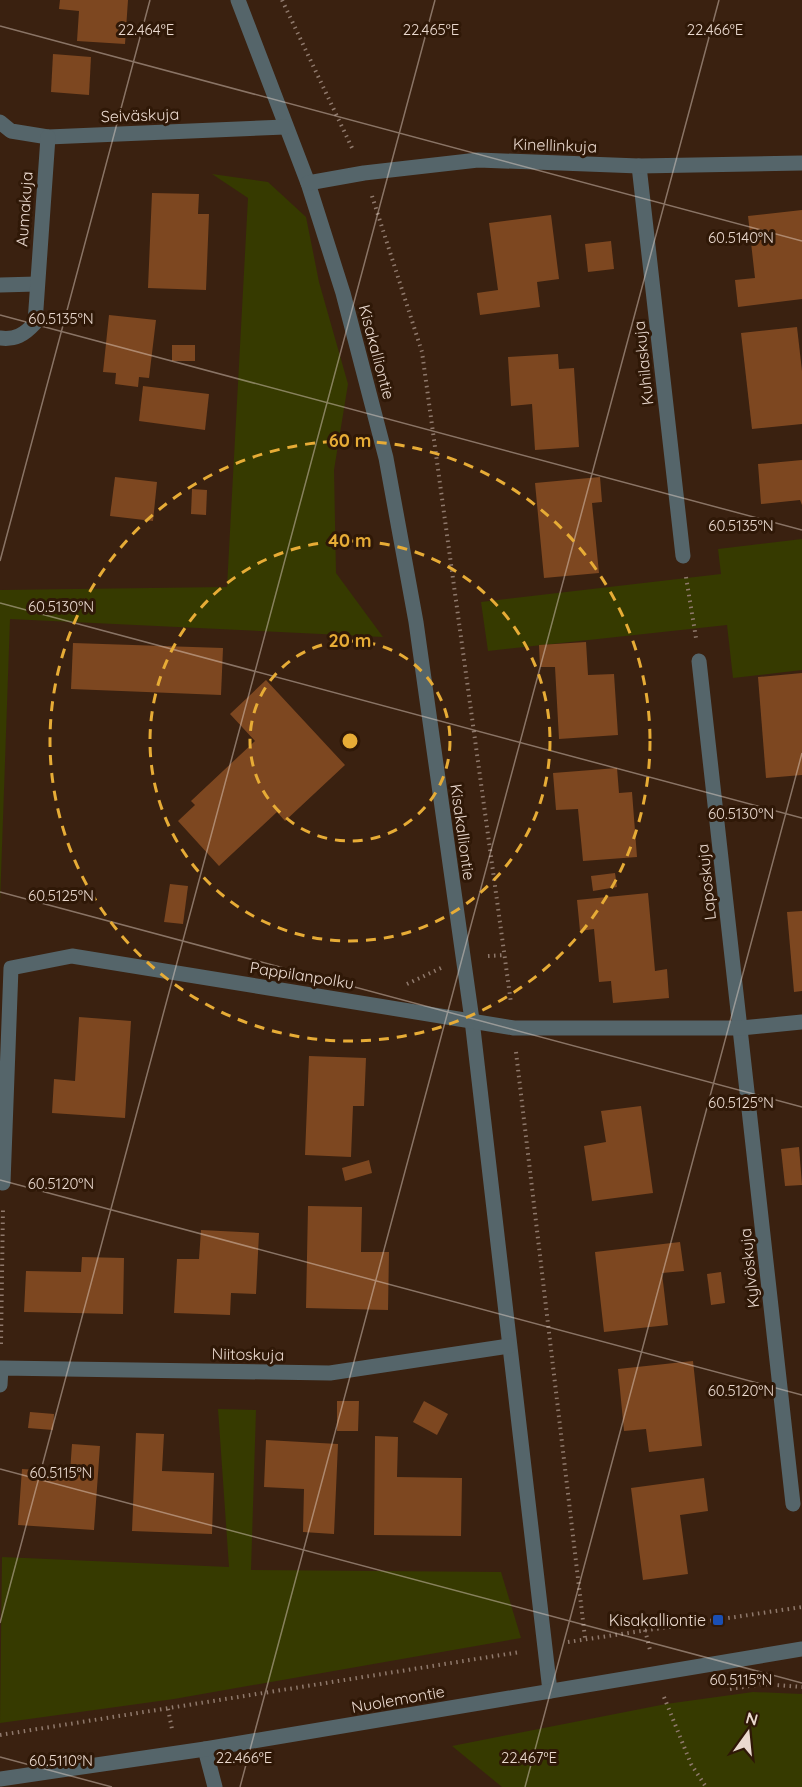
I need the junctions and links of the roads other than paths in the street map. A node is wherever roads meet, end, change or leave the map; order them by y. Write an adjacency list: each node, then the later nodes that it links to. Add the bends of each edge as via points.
1 (238, 0): 3 (street, Kisakalliontie)
2 (0, 122): 4 (street, Seiväskuja, via 12,131)
3 (285, 127): 4 (street, Seiväskuja); 7 (street, Kisakalliontie)
4 (48, 136): 8 (street, Aumakuja)
5 (802, 163): 6 (street, Kinellinkuja)
6 (639, 166): 7 (street, Kinellinkuja, via 478,160); 11 (street, Kuhilaskuja)
7 (308, 183): 13 (street, Kisakalliontie, via 343,293 386,458 416,622)
8 (37, 284): 9 (street); 10 (street, Aumakuja, via 35,323 12,339)
9 (0, 285)
10 (0, 338)
11 (683, 556)
12 (699, 661): 15 (street, Laposkuja)
13 (472, 1020): 15 (street, Pappilanpolku, via 514,1028); 16 (street, Pappilanpolku, via 72,956 11,968); 17 (street, Kisakalliontie)
14 (802, 1022): 15 (street, Pappilanpolku)
15 (741, 1028): 20 (street, Kylvöskuja)
16 (3, 1183)
17 (508, 1346): 18 (street, Niitoskuja, via 330,1373); 22 (street, Kisakalliontie)
18 (1, 1368): 19 (street)
19 (0, 1385)
20 (793, 1504)
21 (802, 1648): 22 (street, Nuolemontie)
22 (550, 1691): 23 (street, Nuolemontie)
23 (205, 1749): 24 (street, Nuolemontie); 25 (street)
24 (0, 1779)
25 (215, 1787)

